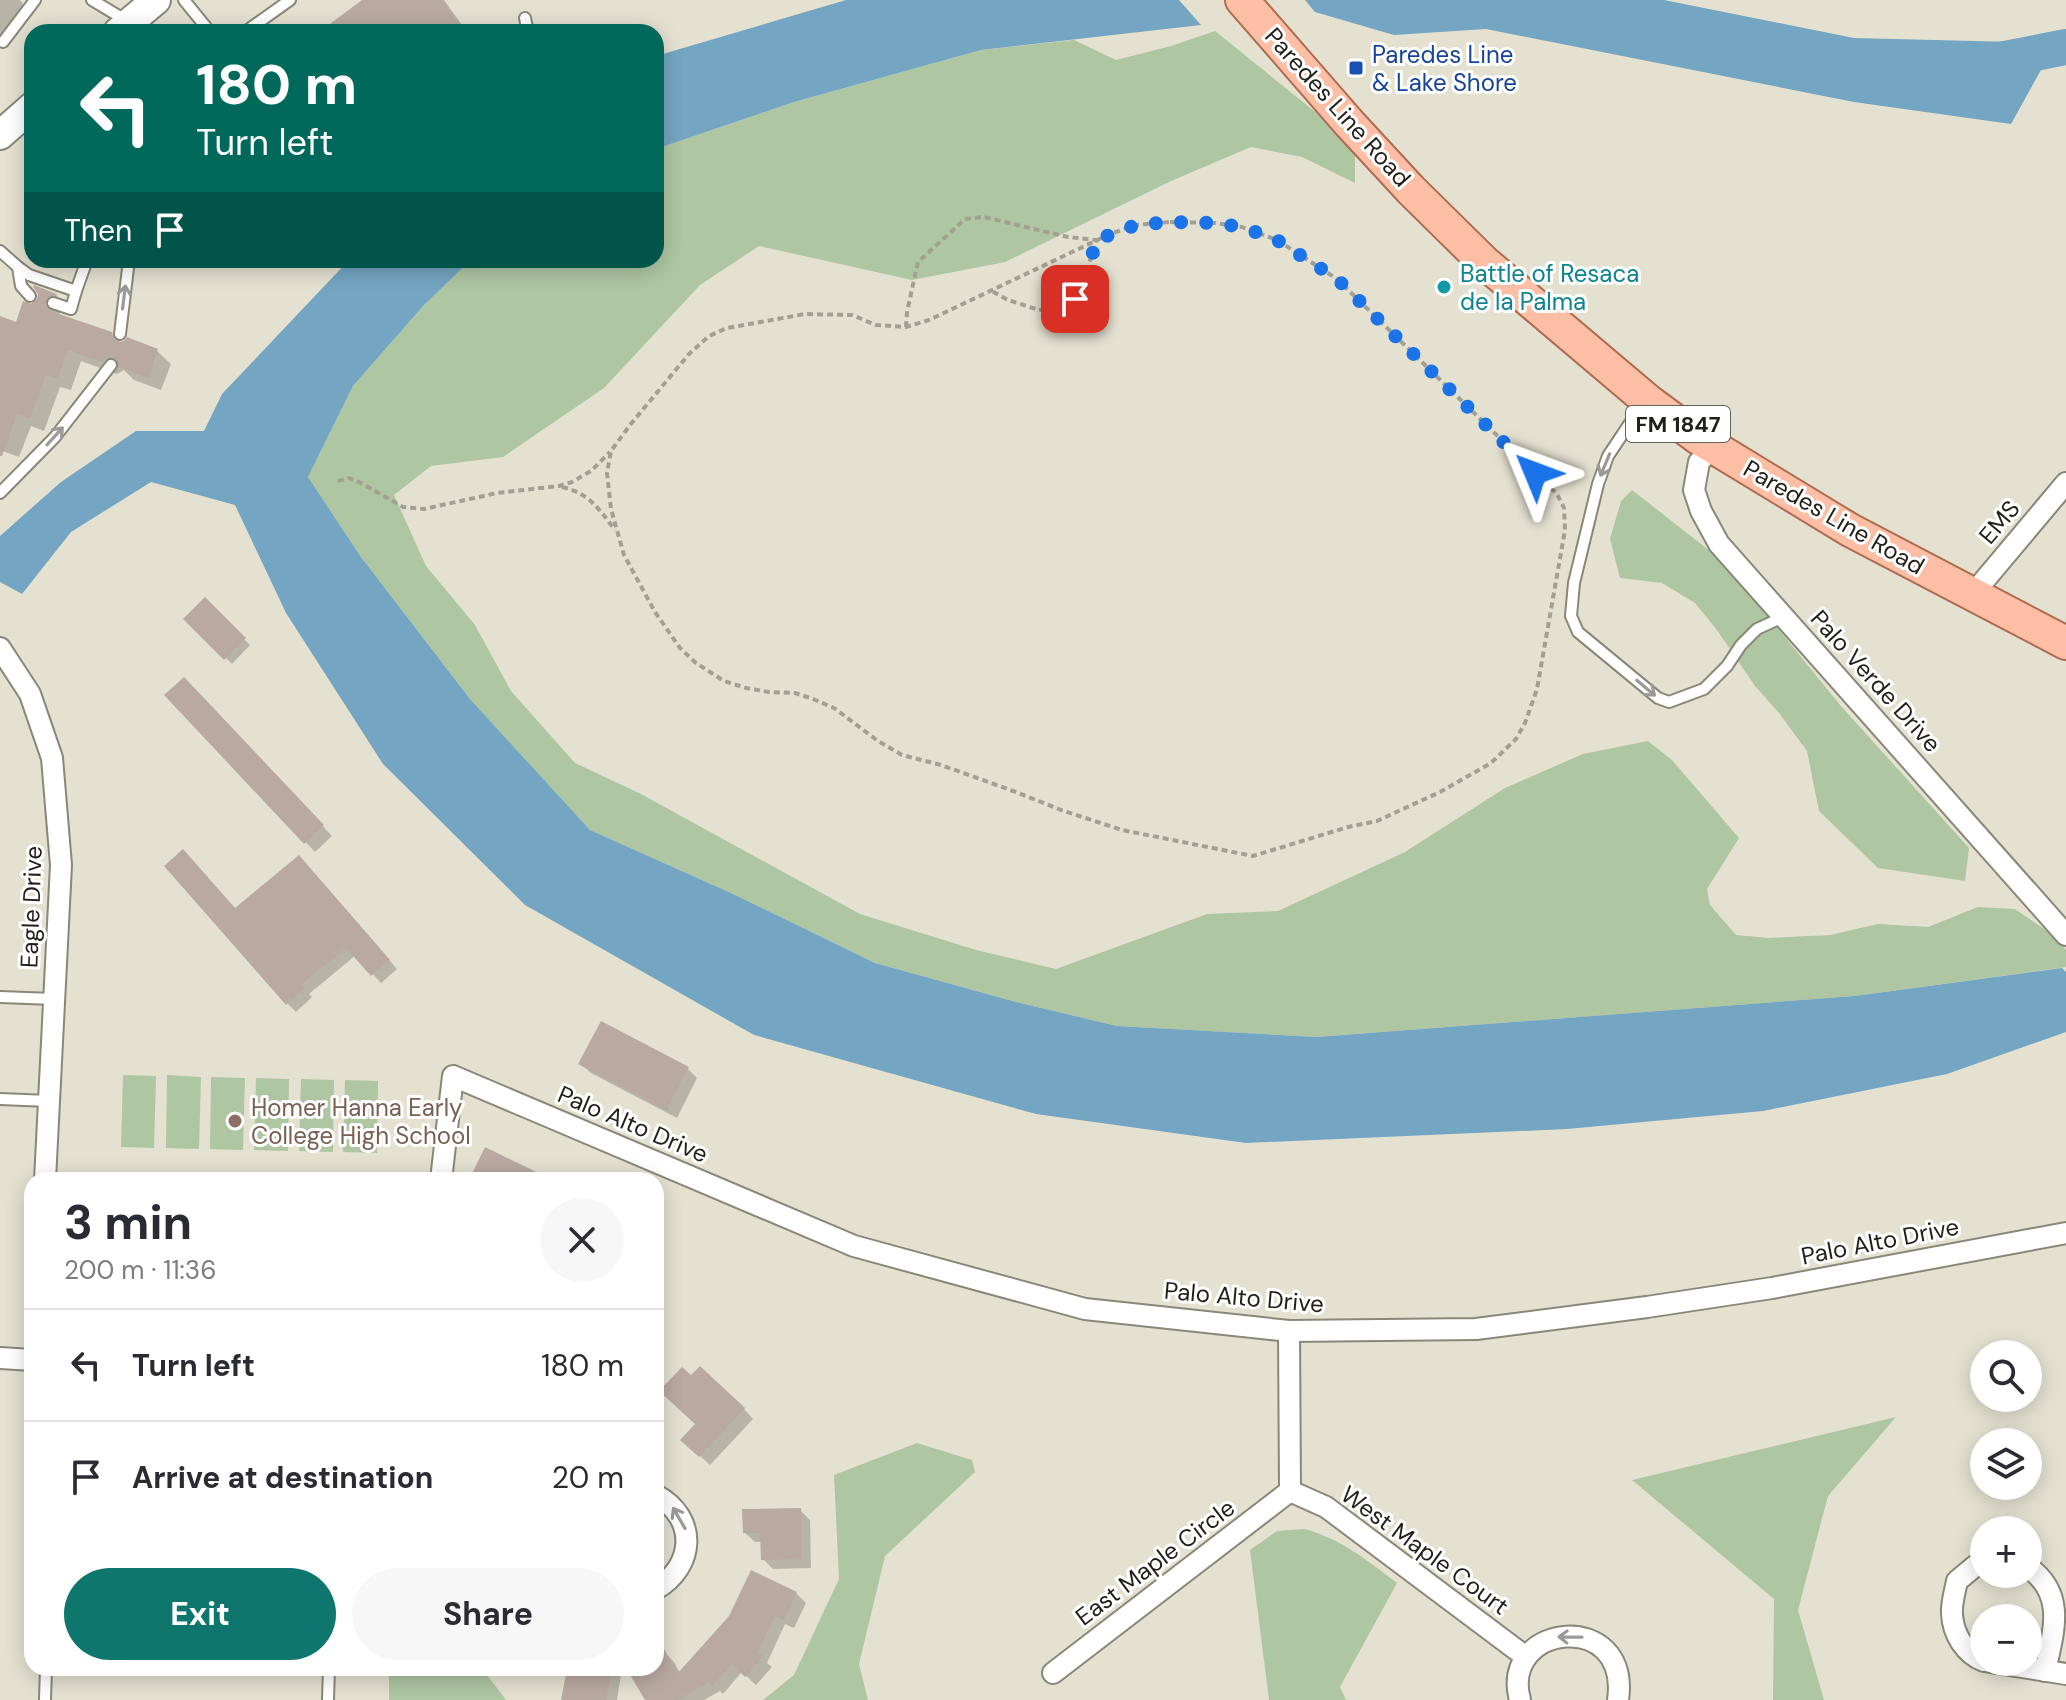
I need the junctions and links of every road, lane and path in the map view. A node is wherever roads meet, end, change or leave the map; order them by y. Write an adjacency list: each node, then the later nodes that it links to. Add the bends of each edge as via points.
1 (35, 0): 13 (lane)
2 (92, 0): 8 (lane)
3 (156, 0): 9 (main road)
4 (184, 0): 10 (lane)
5 (290, 0): 11 (lane)
6 (1242, 0): 28 (main road, Paredes Line Road / FM 1847, via 1411,190 1474,252)
7 (525, 18): 12 (lane)
8 (120, 24)
9 (128, 24)
10 (204, 24)
11 (256, 24)
12 (526, 24)
13 (3, 42)
14 (24, 114): 15 (main road)
15 (0, 135)
16 (1096, 240): 21 (path); 21 (path, via 1084,288 1054,309 1039,310); 25 (path, via 984,217 965,219 918,262); 35 (path, via 1136,225 1170,222 1242,227 1277,240 1337,279 1557,494 1565,530 1537,689 1516,739 1491,763 1377,821 1253,856 1122,830 902,755 813,699 724,681 680,648 630,567)
17 (0, 251): 18 (lane)
18 (18, 267): 22 (lane); 23 (lane, via 21,286)
19 (84, 268): 22 (lane)
20 (128, 268): 26 (lane, one-way to 20)
21 (990, 290): 25 (path)
22 (76, 291): 24 (lane, via 71,309)
23 (30, 296)
24 (53, 303)
25 (906, 327): 30 (path, via 876,325 852,315 805,314 727,328 689,354)
26 (120, 334)
27 (111, 365): 34 (lane, one-way to 27, via 55,437)
28 (1647, 400): 29 (main road, Paredes Line Road / FM 1847); 37 (lane, one-way to 37, via 1608,456 1598,484 1574,583 1571,616 1578,632 1669,702 1704,689 1757,629)
29 (1713, 447): 36 (main road, Paredes Line Road / FM 1847, via 1850,530); 37 (street, Palo Verde Drive, via 1699,462 1694,490 1701,511 1719,544)
30 (611, 451): 33 (path, via 591,471); 35 (path, via 607,473)
31 (338, 481): 33 (path, via 349,478 403,507 424,509)
32 (2066, 483): 36 (street, EMS)
33 (559, 486): 35 (path, via 579,491)
34 (0, 492)
35 (618, 534)
36 (1972, 595): 38 (main road, Paredes Line Road / FM 1847)
37 (1783, 617): 40 (street, Palo Verde Drive)
38 (2066, 643)
39 (0, 648): 42 (street, Eagle Drive, via 30,694 52,758 61,865)
40 (2066, 935)
41 (0, 997): 42 (lane)
42 (54, 999): 44 (street, Eagle Drive)
43 (0, 1099): 44 (lane)
44 (49, 1101): 45 (street, Eagle Drive)
45 (45, 1172)
46 (442, 1172): 48 (street, Palo Alto Drive, via 453,1076 854,1246 1085,1309)
47 (2066, 1233): 48 (street, Palo Alto Drive, via 1772,1288 1476,1329)
48 (1289, 1331): 51 (street)
49 (0, 1358): 50 (street)
50 (24, 1360)
51 (1290, 1491): 57 (street, West Maple Court, via 1326,1507); 60 (street, East Maple Circle)
52 (664, 1499): 55 (street, one-way to 52, via 681,1566 687,1549 679,1515)
53 (1970, 1570): 56 (street, via 1957,1581 1952,1614 1959,1641)
54 (2042, 1577): 59 (street, via 2054,1595 2057,1615)
55 (664, 1584)
56 (1970, 1651)
57 (1526, 1657): 66 (street, via 1519,1674); 67 (street, one-way to 57, via 1620,1686 1610,1655 1584,1637 1551,1638)
58 (2042, 1671): 59 (street)
59 (2045, 1671): 61 (street)
60 (1053, 1673)
61 (2066, 1674)
62 (46, 1676): 64 (lane)
63 (329, 1676): 65 (lane)
64 (45, 1700)
65 (328, 1700)
66 (1520, 1700)
67 (1618, 1700)

